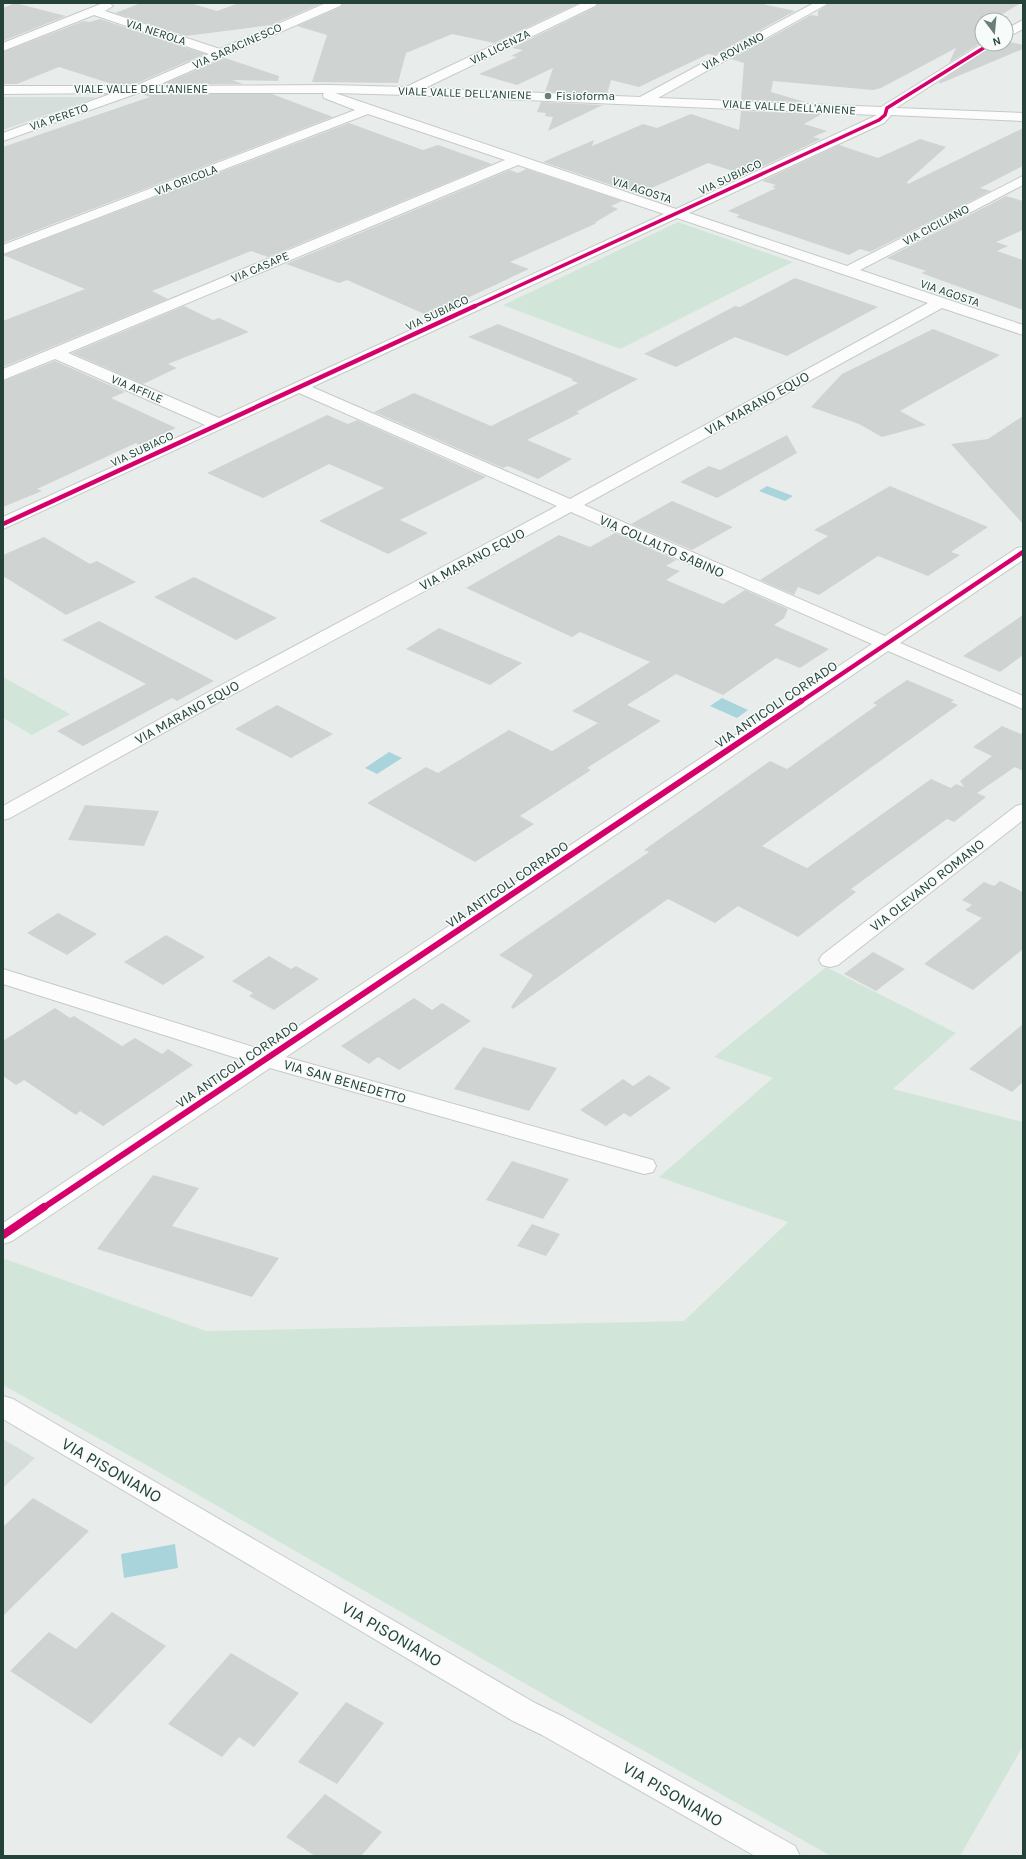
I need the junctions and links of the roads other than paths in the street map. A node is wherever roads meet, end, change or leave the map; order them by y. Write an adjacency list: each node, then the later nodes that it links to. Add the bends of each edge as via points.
1 (113, 3): 5 (street)
2 (336, 3): 10 (street, VIA SARACINESCO)
3 (591, 3): 14 (street, VIA LICENZA)
4 (823, 3): 15 (street, VIA ROVIANO)
5 (93, 11): 8 (street); 10 (street, VIA NEROLA)
6 (1023, 24): 7 (street)
7 (1014, 29)
8 (3, 47)
9 (977, 52): 17 (street, VIA SUBIACO, via 887,108)
10 (220, 53): 11 (street, VIA SARACINESCO)
11 (138, 89): 12 (street, VIALE VALLE DELL'ANIENE); 13 (street, VIALE VALLE DELL'ANIENE); 19 (street, VIA PERETO)
12 (329, 89): 14 (street, VIALE VALLE DELL'ANIENE); 16 (street, VIA AGOSTA, via 329,95 332,97)
13 (3, 90)
14 (408, 91): 15 (street, VIALE VALLE DELL'ANIENE)
15 (644, 100): 17 (street, VIALE VALLE DELL'ANIENE)
16 (369, 109): 20 (street, VIA AGOSTA); 23 (street, VIA ORICOLA)
17 (882, 116): 18 (street, VIALE VALLE DELL'ANIENE); 22 (street, VIA SUBIACO)
18 (1023, 117)
19 (3, 137)
20 (517, 160): 22 (street, VIA AGOSTA); 27 (street, VIA CASAPE)
21 (1023, 180): 24 (street, VIA CICILIANO)
22 (678, 213): 24 (street, VIA AGOSTA); 29 (street, VIA SUBIACO)
23 (3, 250)
24 (850, 270): 25 (street, VIA AGOSTA)
25 (941, 302): 26 (street, VIA AGOSTA); 31 (street, VIA MARANO EQUO)
26 (1023, 330)
27 (54, 353): 28 (street, VIA CASAPE); 30 (street, VIA AFFILE)
28 (3, 375)
29 (300, 388): 30 (street, VIA SUBIACO); 31 (street, VIA COLLALTO SABINO)
30 (220, 425): 32 (street, VIA SUBIACO)
31 (570, 506): 34 (street, VIA COLLALTO SABINO); 37 (street, VIA MARANO EQUO, via 221,693)
32 (3, 524)
33 (1023, 552): 34 (street, VIA ANTICOLI CORRADO)
34 (887, 644): 35 (street, VIA COLLALTO SABINO); 40 (street, VIA ANTICOLI CORRADO)
35 (1023, 703)
36 (1023, 810): 38 (street, VIA OLEVANO ROMANO)
37 (3, 814)
38 (830, 960)
39 (3, 976): 40 (street, VIA SAN BENEDETTO)
40 (266, 1059): 41 (street, VIA SAN BENEDETTO); 42 (street, VIA ANTICOLI CORRADO)
41 (644, 1166)
42 (3, 1235)
43 (3, 1406): 44 (street, VIA PISONIANO)
44 (768, 1852)

